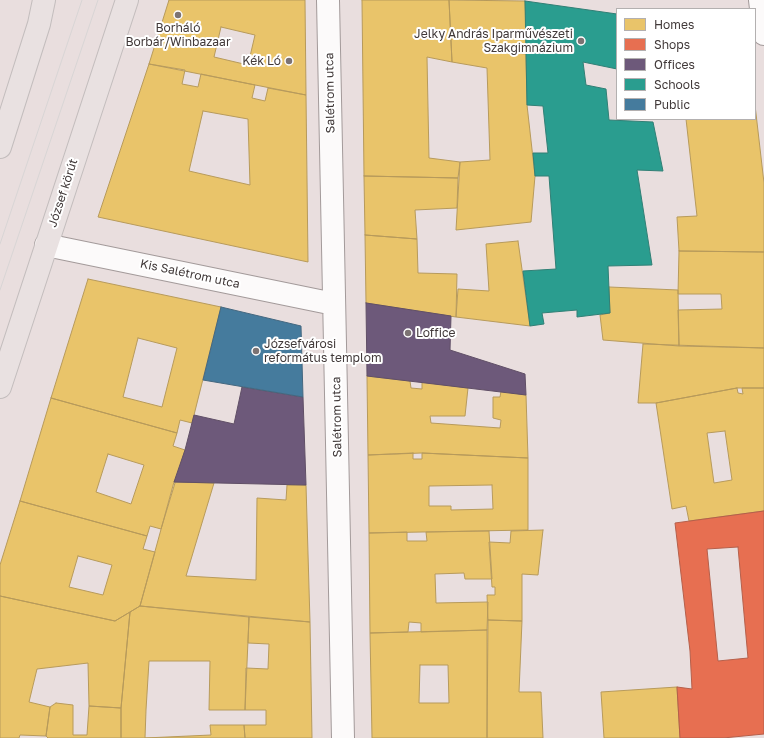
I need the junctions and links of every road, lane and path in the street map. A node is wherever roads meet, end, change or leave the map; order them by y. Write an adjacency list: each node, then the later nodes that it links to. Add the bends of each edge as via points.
1 (44, 0): 6 (main road, via 39,24)
2 (126, 0): 7 (main road, József körút)
3 (328, 0): 8 (street, Salétrom utca)
4 (760, 0): 5 (street)
5 (764, 34)
6 (0, 147)
7 (46, 245): 8 (street, Kis Salétrom utca); 9 (main road, József körút)
8 (334, 304): 10 (street, Salétrom utca)
9 (0, 387)
10 (343, 738)

